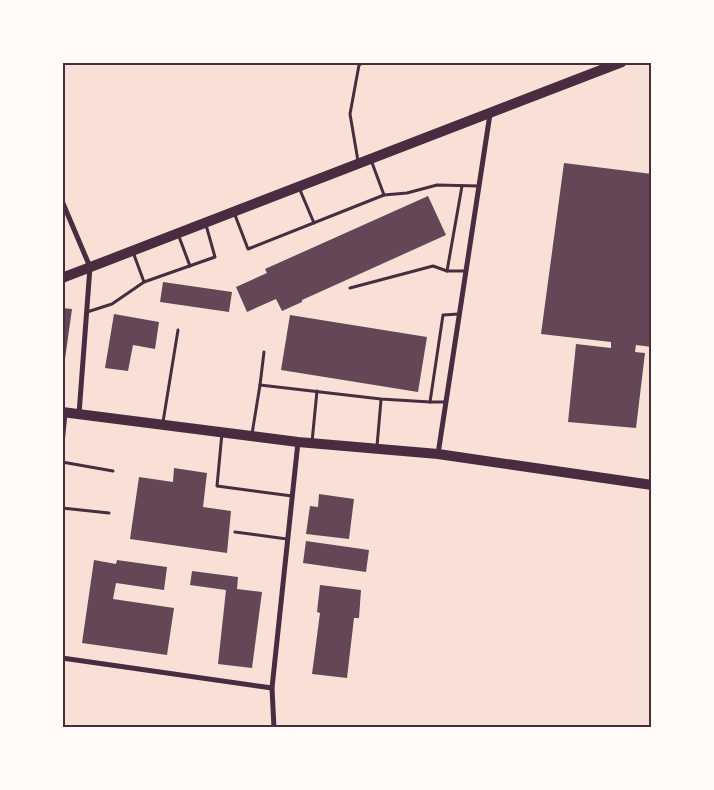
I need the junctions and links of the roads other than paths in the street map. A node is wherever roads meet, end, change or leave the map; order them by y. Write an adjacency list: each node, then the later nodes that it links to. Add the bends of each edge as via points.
1 (364, 62): 5 (lane, via 359,65 350,114)
2 (622, 62): 3 (main road)
3 (490, 113): 4 (main road); 7 (street)
4 (371, 159): 5 (main road); 9 (lane)
5 (358, 164): 8 (main road)
6 (462, 186): 7 (lane); 9 (lane, via 437,185); 18 (lane)
7 (479, 186): 19 (street)
8 (298, 187): 11 (main road); 13 (lane)
9 (384, 195): 13 (lane)
10 (62, 201): 17 (street)
11 (234, 212): 12 (main road); 13 (lane, via 248,249)
12 (205, 222): 14 (main road); 16 (lane, via 215,257)
13 (314, 223)
14 (178, 233): 15 (main road); 16 (lane)
15 (132, 250): 17 (main road); 21 (lane)
16 (190, 266): 21 (lane)
17 (90, 267): 20 (main road); 23 (street)
18 (447, 271): 19 (lane); 22 (lane, via 433,266)
19 (466, 271): 24 (street)
20 (62, 277)
21 (144, 282): 23 (lane, via 112,304)
22 (350, 288)
23 (86, 312): 33 (street)
24 (459, 314): 30 (lane, via 443,315); 31 (street)
25 (178, 330): 34 (lane)
26 (264, 352): 27 (lane)
27 (260, 385): 28 (lane); 36 (lane)
28 (317, 391): 29 (lane); 38 (lane)
29 (381, 399): 30 (lane); 39 (lane)
30 (430, 402): 31 (lane)
31 (446, 402): 41 (street)
32 (64, 413): 33 (main road); 40 (lane)
33 (79, 415): 34 (main road)
34 (162, 425): 35 (main road)
35 (222, 432): 36 (main road); 45 (lane, via 217,486)
36 (251, 436): 37 (main road)
37 (298, 442): 38 (main road); 45 (street)
38 (312, 443): 39 (main road)
39 (377, 449): 41 (main road)
40 (62, 454)
41 (438, 454): 44 (main road)
42 (62, 462): 43 (lane)
43 (113, 471)
44 (652, 485)
45 (292, 496): 49 (street)
46 (62, 508): 47 (lane)
47 (109, 513)
48 (235, 532): 49 (lane)
49 (288, 539): 51 (street)
50 (62, 658): 51 (street)
51 (272, 688): 52 (street)
52 (274, 728)

